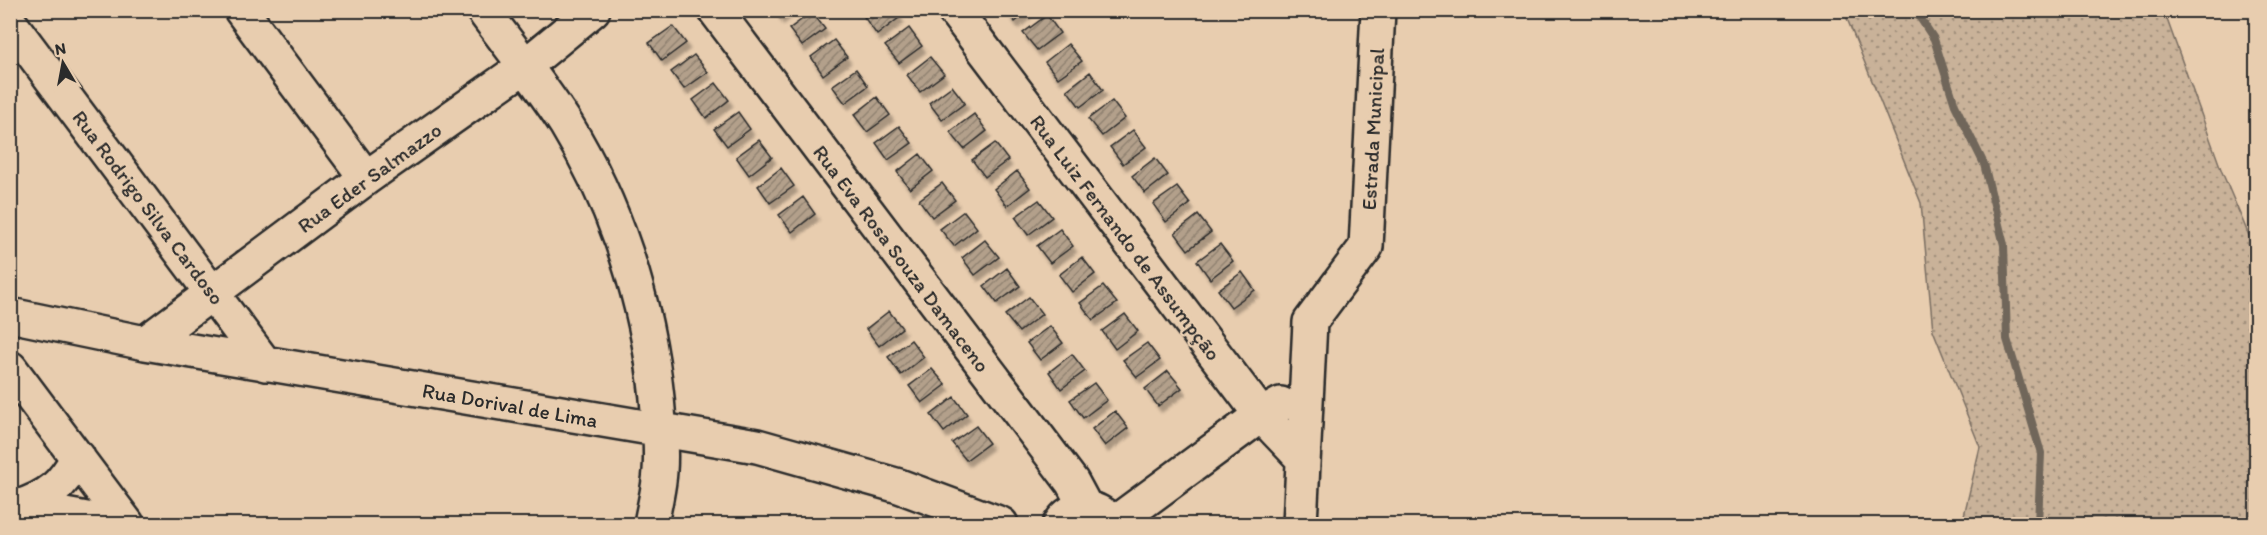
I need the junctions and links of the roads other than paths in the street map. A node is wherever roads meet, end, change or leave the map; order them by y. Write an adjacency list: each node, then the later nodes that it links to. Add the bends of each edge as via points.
1 (241, 10): 9 (street)
2 (483, 10): 8 (street)
3 (593, 10): 8 (street, Rua Eder Salmazzo)
4 (715, 10): 21 (street, Rua Eva Rosa Souza Damaceno, via 1072,482)
5 (954, 10): 16 (street, Rua Luiz Fernando de Assumpção)
6 (1378, 10): 15 (street, Estrada Municipal, via 1366,247 1310,322)
7 (10, 23): 10 (street, Rua Rodrigo Silva Cardoso)
8 (525, 66): 9 (street, Rua Eder Salmazzo); 17 (street, via 580,150 620,237 646,328)
9 (366, 178): 10 (street, Rua Eder Salmazzo)
10 (214, 293): 12 (street, Rua Eder Salmazzo); 13 (street, Rua Rodrigo Silva Cardoso)
11 (10, 315): 12 (street, Rua Dorival de Lima)
12 (145, 343): 13 (street, Rua Dorival de Lima)
13 (265, 364): 17 (street, Rua Dorival de Lima)
14 (10, 368): 18 (street)
15 (1306, 390): 16 (street); 19 (street)
16 (1261, 415): 19 (street, Rua Luiz Fernando de Assumpção); 21 (street, via 1124,516)
17 (660, 430): 24 (street, via 660,471); 25 (street, Rua Dorival de Lima, via 757,446 802,458 898,486)
18 (78, 457): 20 (street, via 68,476 54,490 37,501); 23 (street)
19 (1303, 459): 26 (street)
20 (14, 506): 22 (street)
21 (1092, 520)
22 (114, 525)
23 (127, 525)
24 (651, 525)
25 (1001, 525)
26 (1300, 525)

